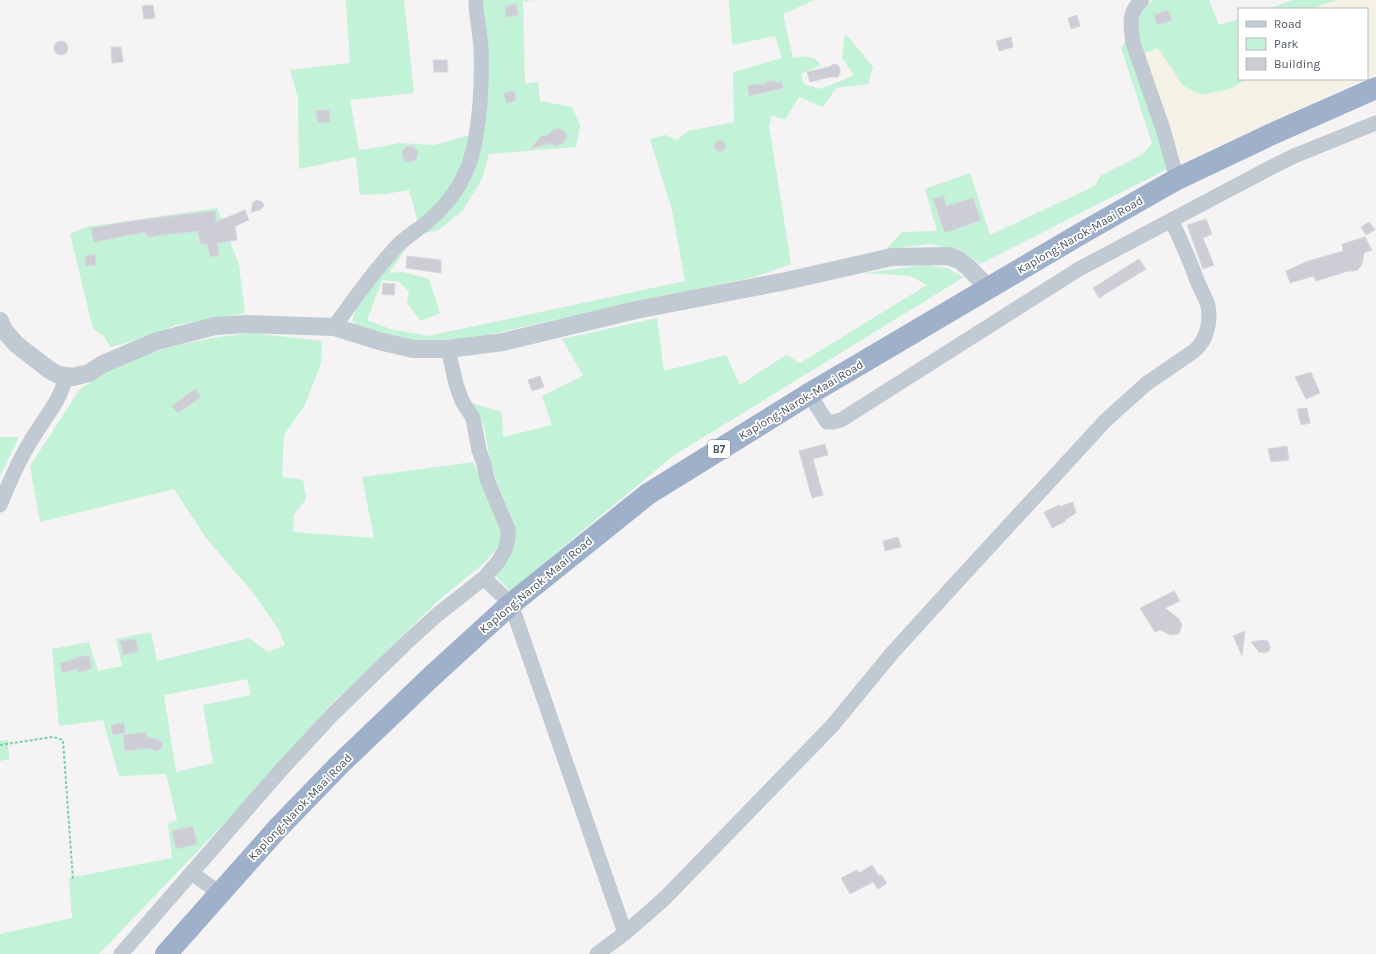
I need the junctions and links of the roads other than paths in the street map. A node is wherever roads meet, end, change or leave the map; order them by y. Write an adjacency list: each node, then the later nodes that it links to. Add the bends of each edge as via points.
1 (476, 0): 9 (street, via 481,47 481,92 470,162 459,186 426,223 413,232 386,259)
2 (1142, 0): 5 (street, via 1132,14 1133,43 1163,129)
3 (1376, 88): 5 (highway, Kaplong-Narok-Maai Road / B7)
4 (1376, 124): 6 (street, via 1294,156)
5 (1177, 179): 7 (highway, Kaplong-Narok-Maai Road / B7)
6 (1171, 220): 12 (street, via 1079,268 841,420 827,422); 18 (street, via 1208,306 1206,335 1200,346 1146,384 1106,420 903,641 832,726 664,899)
7 (988, 288): 10 (street, via 960,260 948,256 892,257 786,281 636,310 503,342); 12 (highway, Kaplong-Narok-Maai Road / B7)
8 (0, 321): 11 (street, via 16,344 51,371)
9 (334, 327): 10 (street, via 413,349); 11 (street, via 246,324 215,326 156,341 89,373)
10 (448, 349): 14 (street, via 462,401 473,418 487,480 508,529 505,550)
11 (66, 377): 13 (street, via 61,393 17,465)
12 (809, 394): 15 (highway, Kaplong-Narok-Maai Road / B7, via 648,494)
13 (0, 505)
14 (484, 578): 15 (street); 16 (street, via 410,639 334,713)
15 (511, 604): 17 (highway, Kaplong-Narok-Maai Road / B7, via 339,765); 18 (street)
16 (192, 872): 17 (street); 19 (street)
17 (219, 893): 20 (highway, Kaplong-Narok-Maai Road / B7)
18 (626, 933): 21 (street)
19 (121, 954)
20 (166, 954)
21 (597, 954)

